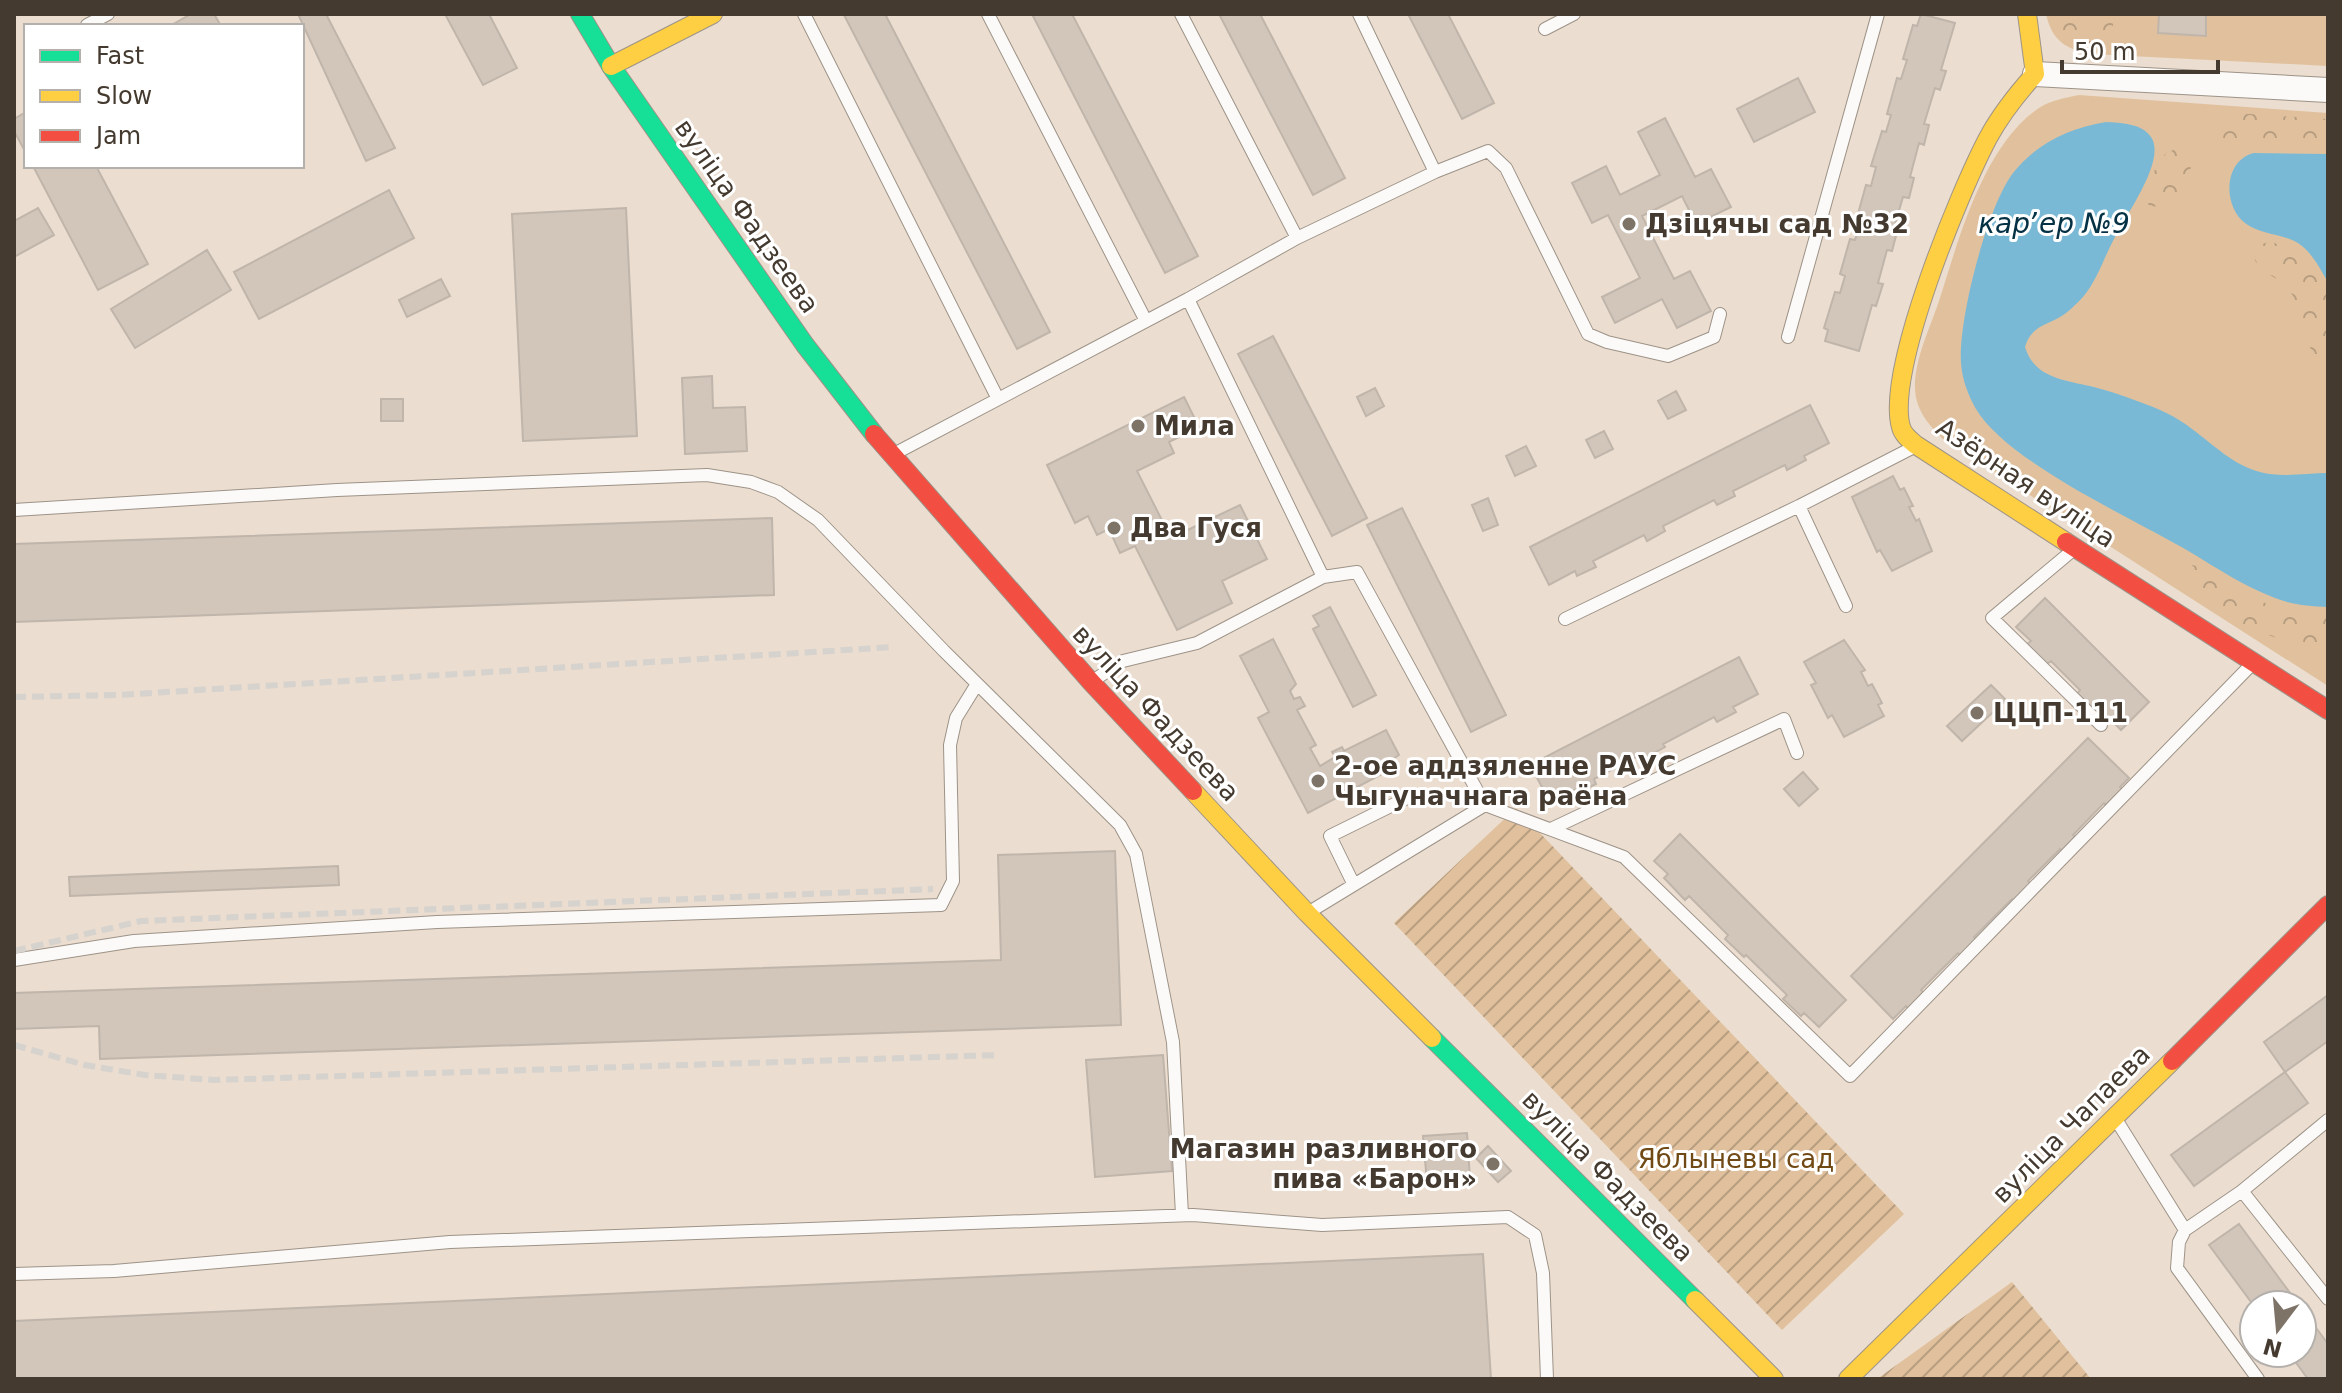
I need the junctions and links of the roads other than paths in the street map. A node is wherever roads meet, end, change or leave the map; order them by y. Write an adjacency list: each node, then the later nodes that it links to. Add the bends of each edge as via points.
1 (108, 14): 11 (lane)
2 (580, 14): 13 (street, вуліца Фадзеева)
3 (713, 14): 13 (street)
4 (804, 14): 22 (lane)
5 (988, 14): 20 (lane)
6 (1181, 14): 17 (lane)
7 (1359, 14): 16 (lane)
8 (1574, 14): 12 (lane)
9 (1878, 14): 21 (lane)
10 (2027, 14): 14 (street)
11 (89, 24)
12 (1545, 29)
13 (611, 66): 24 (street, вуліца Фадзеева, via 805,345)
14 (2035, 74): 15 (street); 23 (street, Азёрная вуліца, via 2010,103 1970,172 1922,303 1899,404 1900,428)
15 (2328, 90)
16 (1435, 172): 17 (lane); 19 (lane, via 1488,151 1506,168 1588,334 1668,356 1714,337)
17 (1297, 238): 18 (lane)
18 (1188, 299): 20 (lane); 28 (lane)
19 (1720, 314)
20 (1146, 321): 22 (lane)
21 (1788, 337)
22 (998, 399): 24 (lane)
23 (1918, 445): 25 (lane); 27 (street, Азёрная вуліца)
24 (891, 456): 32 (street, вуліца Фадзеева)
25 (1799, 506): 29 (lane); 30 (lane)
26 (14, 510): 33 (lane, via 707,475 751,482 778,492 818,520)
27 (2073, 550): 31 (street, Азёрная вуліца); 35 (lane, via 1992,618)
28 (1323, 577): 32 (lane, via 1197,643 1123,661); 38 (lane, via 1357,572)
29 (1846, 606)
30 (1565, 619)
31 (2252, 664): 34 (street, Азёрная вуліца); 39 (lane, via 1850,1076 1624,857)
32 (1091, 682): 42 (street, вуліца Фадзеева)
33 (977, 684): 43 (lane, via 956,718 950,745 953,881 941,905 437,922 134,941); 47 (lane, via 1120,825 1136,854 1173,1042)
34 (2328, 710)
35 (2101, 725)
36 (1797, 753): 39 (lane, via 1784,719)
37 (1415, 794): 40 (lane, via 1330,836)
38 (1485, 805): 39 (lane); 40 (lane)
39 (1551, 829)
40 (1353, 883): 42 (lane)
41 (2328, 905): 44 (street, вуліца Чапаева)
42 (1307, 913): 52 (street, вуліца Фадзеева)
43 (14, 960)
44 (2115, 1118): 48 (lane); 53 (street, вуліца Чапаева)
45 (2328, 1120): 46 (lane)
46 (2242, 1191): 48 (lane); 50 (lane)
47 (1182, 1215): 49 (lane, via 450,1242 114,1271); 51 (lane, via 1322,1225 1508,1217 1535,1235 1543,1273)
48 (2185, 1230): 54 (lane, via 2177,1268)
49 (14, 1274)
50 (2328, 1299)
51 (1547, 1379)
52 (1774, 1379)
53 (1848, 1379)
54 (2258, 1379)

